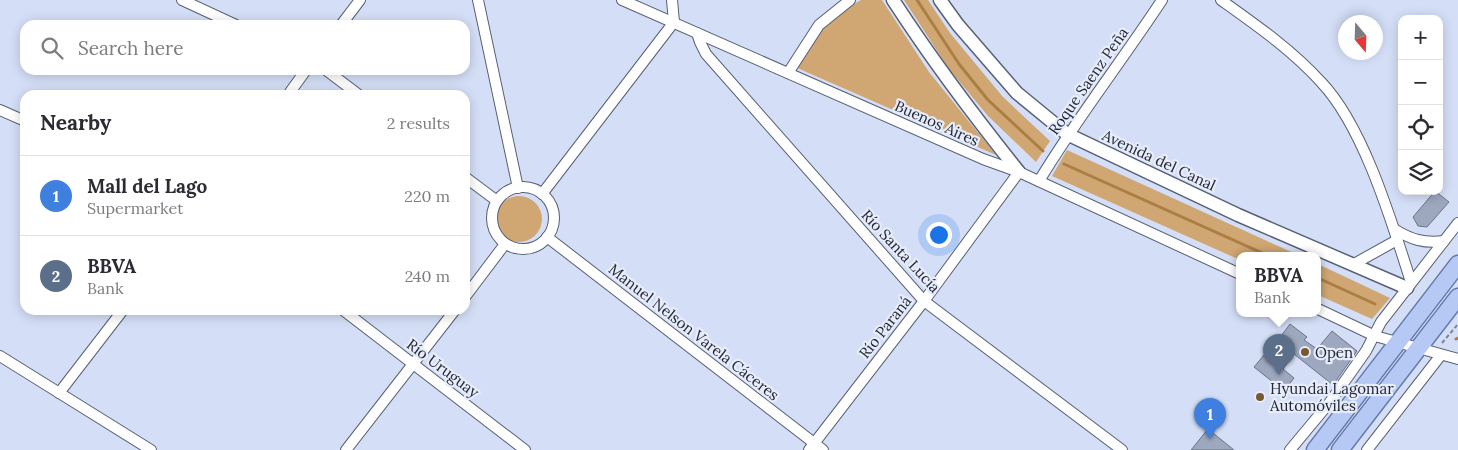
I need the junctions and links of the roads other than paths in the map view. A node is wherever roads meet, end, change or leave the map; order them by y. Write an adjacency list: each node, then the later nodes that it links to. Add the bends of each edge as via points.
1 (182, 0): 11 (street)
2 (360, 0): 12 (street)
3 (478, 0): 26 (street)
4 (622, 0): 13 (street, Buenos Aires)
5 (672, 0): 13 (street)
6 (850, 0): 15 (street, via 819,25)
7 (893, 0): 23 (street, via 956,92)
8 (940, 0): 22 (street, Avenida del Canal, via 1017,93)
9 (1162, 0): 22 (street, Roque Saenz Peña)
10 (1221, 0): 30 (street, via 1266,33 1322,83 1337,102 1355,135)
11 (225, 20)
12 (345, 20)
13 (674, 22): 14 (street, Buenos Aires); 27 (street)
14 (697, 32): 15 (street, Buenos Aires); 41 (street, Río Santa Lucía, via 706,54)
15 (788, 73): 23 (street, Buenos Aires)
16 (302, 75): 18 (street)
17 (333, 75): 19 (street)
18 (292, 90)
19 (352, 90)
20 (0, 110): 21 (street)
21 (20, 119)
22 (1067, 134): 25 (street, Roque Saenz Peña); 35 (street, Avenida del Canal, via 1238,215)
23 (1019, 172): 25 (street, Buenos Aires); 41 (street, Río Paraná)
24 (470, 180): 28 (street)
25 (1039, 181): 37 (street, Buenos Aires)
26 (518, 188): 27 (street); 28 (street)
27 (542, 194): 31 (street, via 554,219)
28 (497, 201): 34 (street, via 492,219 498,237)
29 (1458, 223): 33 (street)
30 (1394, 229): 32 (street); 33 (street, via 1415,240)
31 (547, 237): 34 (street, via 540,244 523,249); 55 (street, Manuel Nelson Varela Cáceres)
32 (1398, 240): 35 (street); 38 (street)
33 (1444, 241): 38 (street)
34 (505, 244): 39 (street)
35 (1354, 264): 38 (street, Avenida del Canal)
36 (1458, 264): 47 (main road)
37 (1236, 272)
38 (1409, 285): 46 (street, via 1381,322)
39 (470, 290)
40 (1458, 298): 48 (main road)
41 (924, 301): 55 (street, Río Paraná); 60 (street, Río Santa Lucía)
42 (1321, 310): 46 (street)
43 (119, 315): 52 (street)
44 (349, 315): 51 (street, Río Uruguay)
45 (451, 315): 51 (street)
46 (1375, 336): 47 (street); 53 (street)
47 (1398, 343): 48 (street); 54 (main road)
48 (1431, 353): 50 (street); 63 (main road); 64 (street)
49 (0, 356): 52 (street)
50 (1458, 359)
51 (413, 364): 57 (street); 58 (street, Río Uruguay)
52 (59, 393): 56 (street)
53 (1330, 402): 54 (street); 61 (street)
54 (1334, 425): 62 (main road)
55 (811, 446): 59 (street, Manuel Nelson Varela Cáceres)
56 (151, 450)
57 (346, 450)
58 (526, 450)
59 (824, 450)
60 (1122, 450)
61 (1290, 450)
62 (1314, 450)
63 (1340, 450)
64 (1367, 450)

